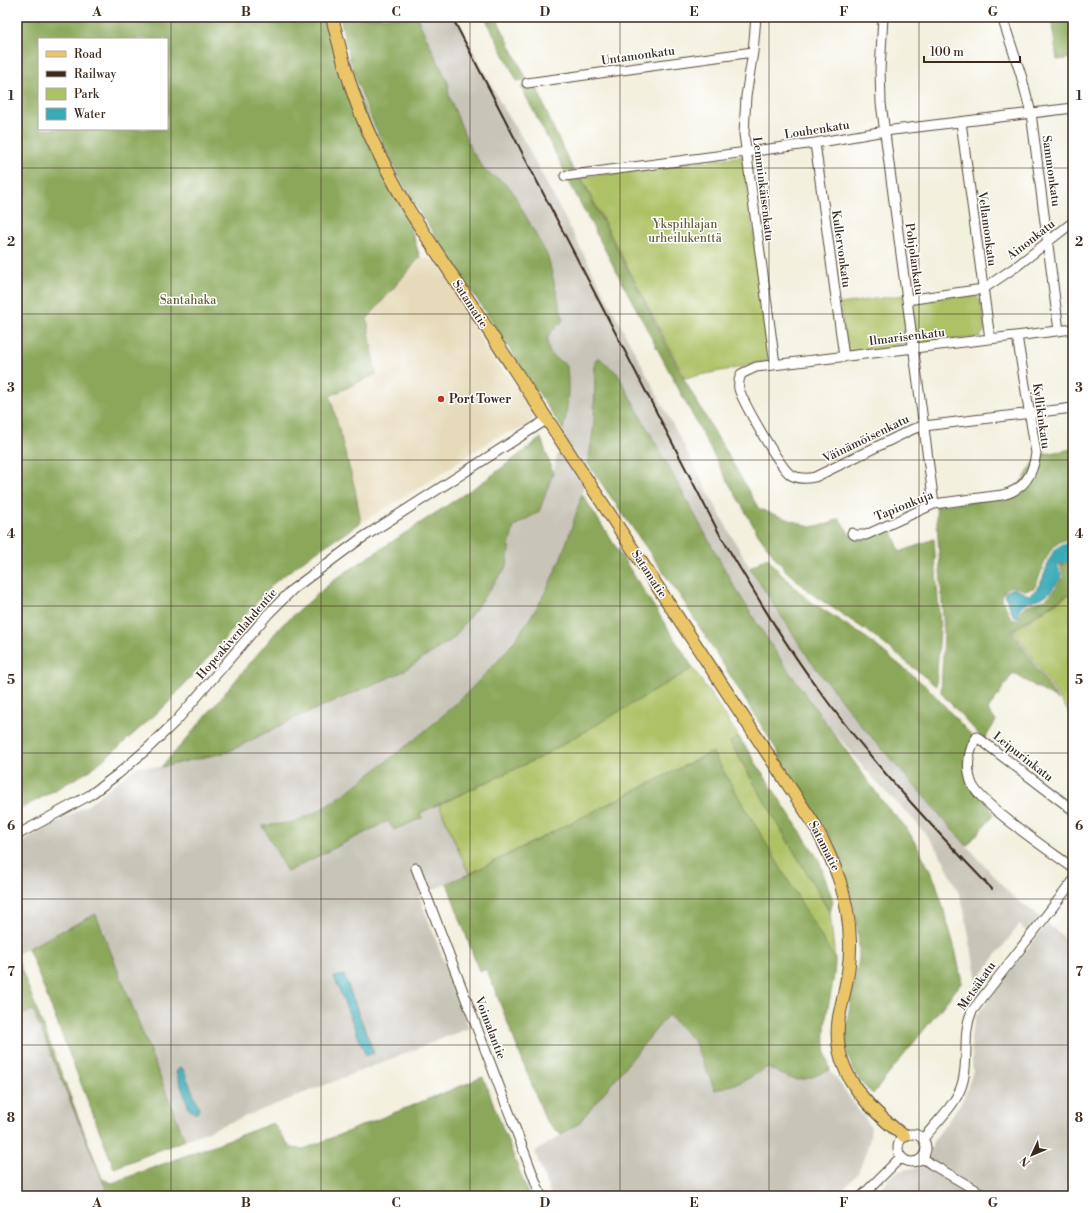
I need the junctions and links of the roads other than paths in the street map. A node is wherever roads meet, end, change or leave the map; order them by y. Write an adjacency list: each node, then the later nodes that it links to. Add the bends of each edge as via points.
1 (332, 17): 28 (main road, Satamatie, via 356,101 391,178)
2 (756, 17): 5 (street, Lemminkäisenkatu)
3 (883, 17): 10 (street, Pohjolankatu, via 880,76)
4 (1002, 17): 8 (street, Sammonkatu)
5 (753, 52): 6 (street, Untamonkatu); 12 (street, Lemminkäisenkatu, via 744,117)
6 (527, 83)
7 (1073, 108): 8 (street, Louhenkatu)
8 (1030, 113): 9 (street, Louhenkatu); 15 (street, Sammonkatu)
9 (961, 122): 10 (street, Louhenkatu); 16 (street, Vellamonkatu)
10 (885, 131): 11 (street, Louhenkatu); 17 (street, Pohjolankatu)
11 (815, 143): 12 (street, Louhenkatu); 23 (street, Kullervonkatu)
12 (746, 152): 13 (street, Louhenkatu); 24 (street, Lemminkäisenkatu)
13 (565, 176)
14 (1073, 222): 15 (street, Ainonkatu)
15 (1049, 242): 16 (street, Ainonkatu); 19 (street, Sammonkatu)
16 (983, 289): 17 (street); 21 (street, Vellamonkatu)
17 (907, 300): 22 (street, Pohjolankatu)
18 (1073, 329): 19 (street, Ilmarisenkatu)
19 (1059, 331): 20 (street, Ilmarisenkatu)
20 (1017, 336): 21 (street, Ilmarisenkatu); 27 (street, Kyllikinkatu)
21 (990, 340): 22 (street, Ilmarisenkatu)
22 (913, 348): 23 (street, Ilmarisenkatu); 29 (street, Pohjolankatu)
23 (844, 357): 24 (street, Ilmarisenkatu)
24 (775, 364): 25 (street, Ilmarisenkatu)
25 (745, 371): 29 (street, Väinämöisenkatu, via 738,383 744,399 779,461 791,474 799,478 815,477)
26 (1073, 408): 27 (street, Väinämöisenkatu)
27 (1030, 413): 29 (street, Väinämöisenkatu); 30 (street, Kyllikinkatu, via 1035,462 1024,485)
28 (546, 420): 34 (street, Hopeakivenlahdentie, via 359,540 293,588 182,715 147,749 90,795); 38 (main road, Satamatie, via 814,824 826,846 841,881 849,930 848,975 838,1028 842,1060 858,1093)
29 (924, 426): 31 (street, Pohjolankatu)
30 (1013, 493): 31 (street, Tapionkuja)
31 (934, 504): 32 (street, Tapionkuja, via 866,535)
32 (852, 533)
33 (1073, 810): 36 (street, Leipurinkatu, via 977,737 970,754 969,772 972,785 997,810)
34 (17, 835)
35 (416, 868): 42 (street, Voimalantie)
36 (1073, 868)
37 (1073, 881): 39 (street, Metsäkatu, via 972,1011 966,1028 966,1062 961,1088)
38 (904, 1136): 39 (street, via 915,1134); 40 (street, via 898,1145)
39 (923, 1139): 41 (street, via 926,1147)
40 (901, 1157): 41 (street, via 910,1162); 43 (street)
41 (923, 1158): 44 (street)
42 (541, 1196)
43 (862, 1196)
44 (986, 1196)

